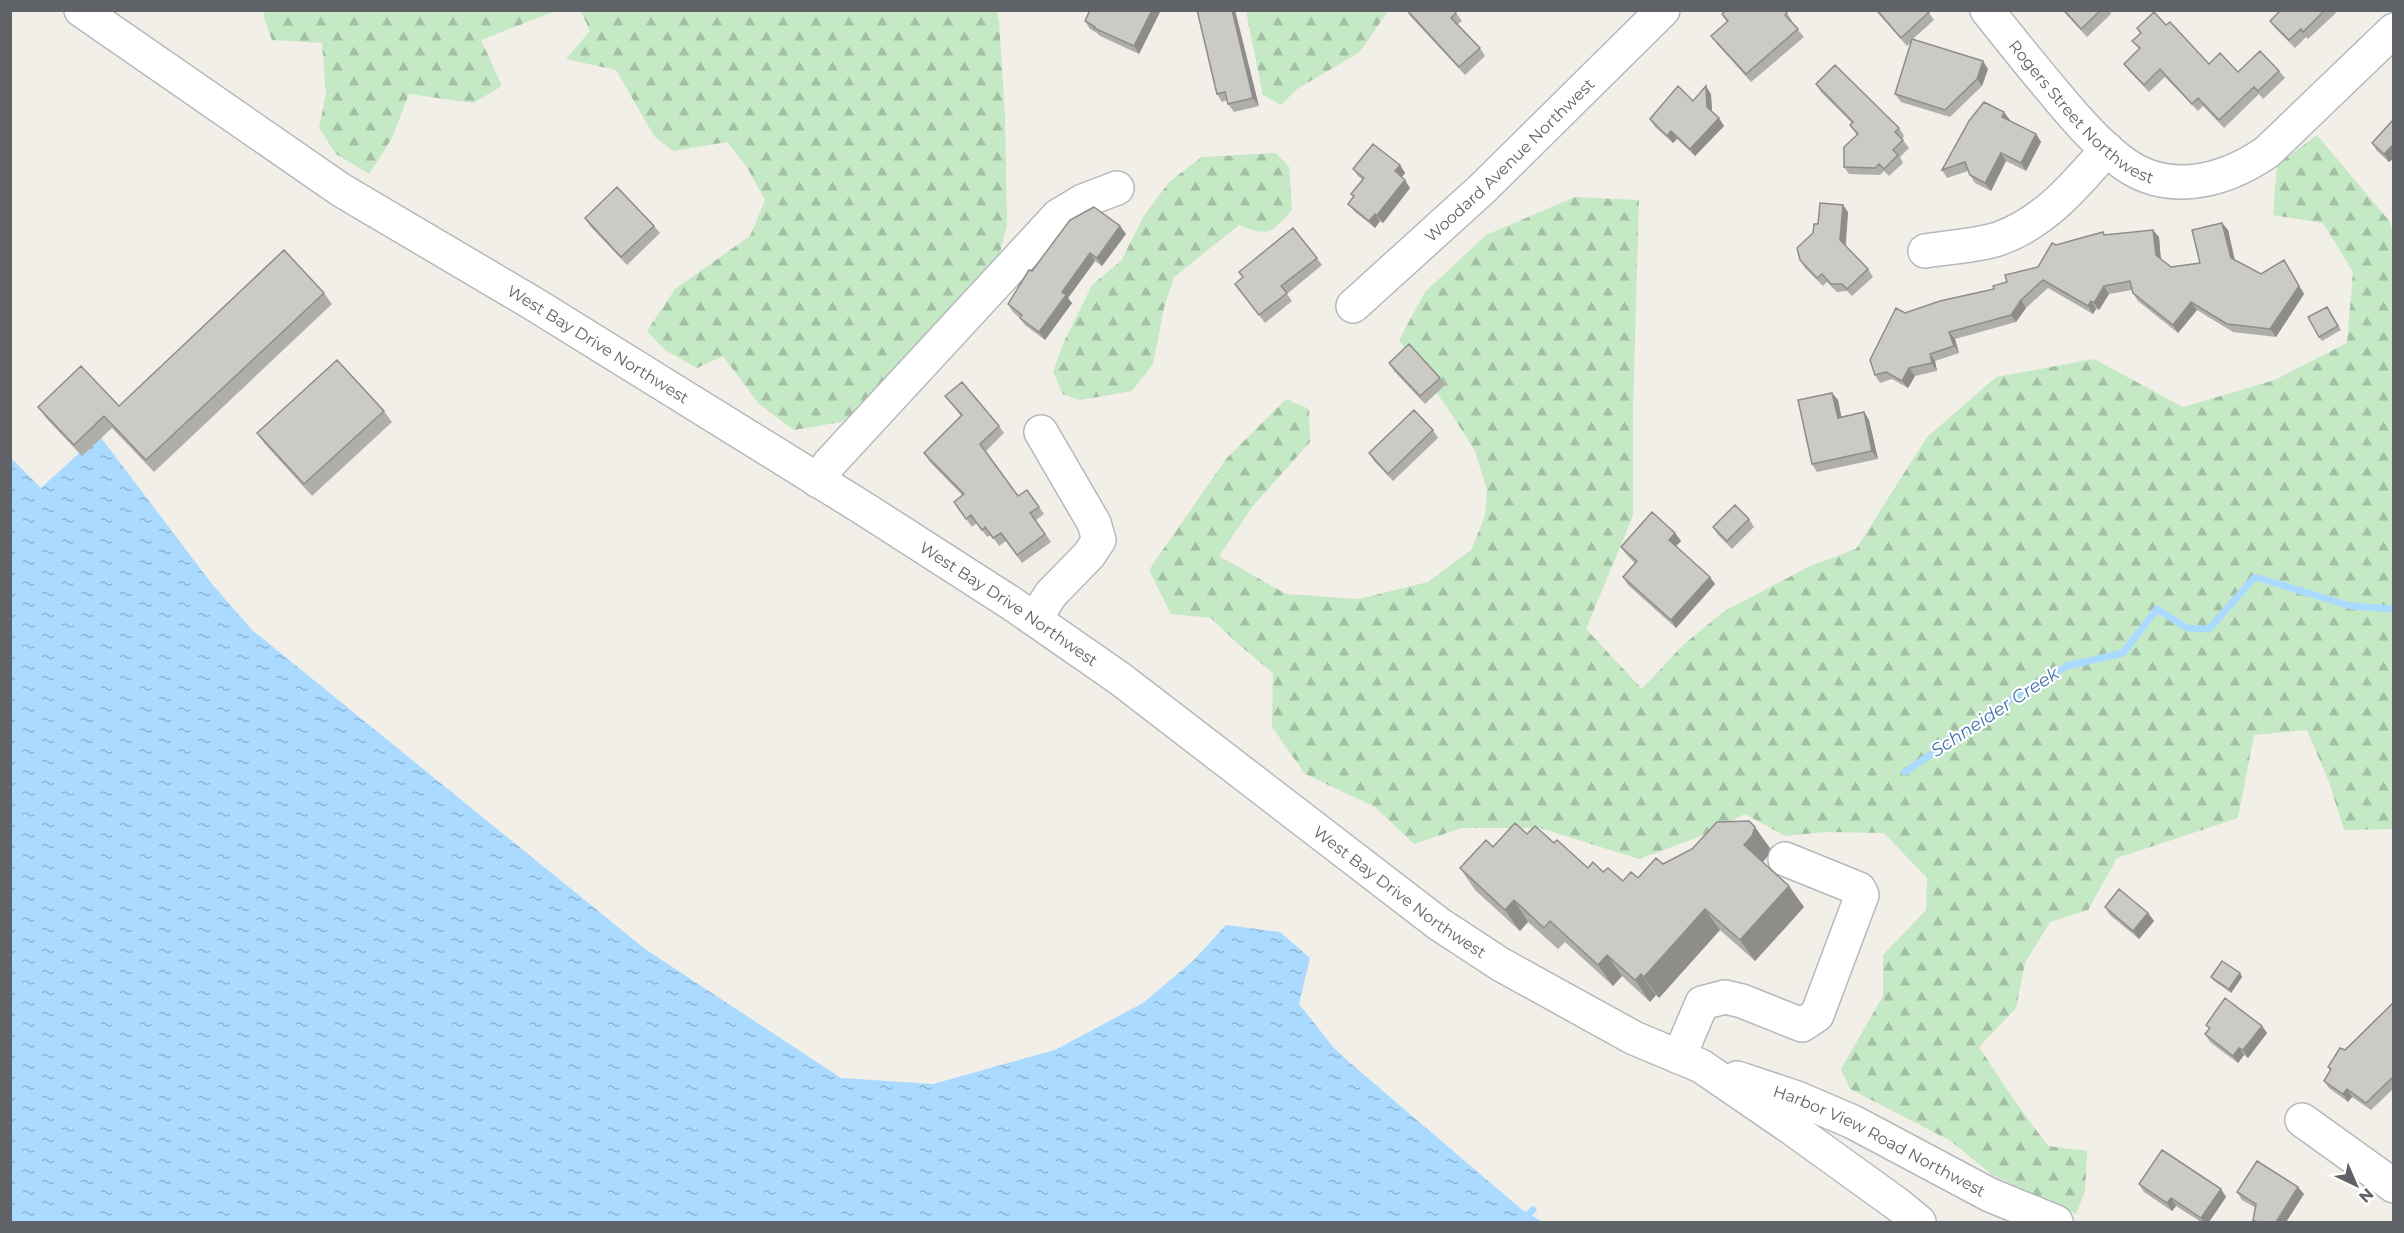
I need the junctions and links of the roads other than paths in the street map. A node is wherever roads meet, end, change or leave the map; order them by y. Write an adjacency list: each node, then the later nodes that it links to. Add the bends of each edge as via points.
1 (81, 10): 10 (street, West Bay Drive Northwest, via 341,190 534,304)
2 (1664, 10): 8 (street, Woodard Avenue Northwest, via 1482,189)
3 (1988, 10): 5 (street, Rogers Street Northwest, via 2077,120)
4 (2394, 30): 5 (street, Rogers Street Northwest, via 2266,152 2245,167 2215,178 2171,182 2119,160)
5 (2107, 149): 7 (street, via 2071,192 2025,227 1996,240)
6 (1117, 188): 10 (street, via 1058,216 1032,241 829,464)
7 (1925, 251)
8 (1353, 306)
9 (1041, 432): 11 (street, via 1094,523 1099,540 1051,594)
10 (818, 481): 11 (street, West Bay Drive Northwest)
11 (1035, 620): 13 (street, West Bay Drive Northwest, via 1119,678 1439,924 1500,964 1634,1038)
12 (1785, 859): 13 (street, via 1859,889 1862,895 1817,1015 1802,1025 1725,997 1702,1003)
13 (1690, 1062): 16 (street, West Bay Drive Northwest, via 1802,1136); 17 (street, Harbor View Road Northwest, via 1834,1114 1990,1195)
14 (2302, 1120): 15 (street)
15 (2394, 1186)
16 (1918, 1222)
17 (2056, 1222)

